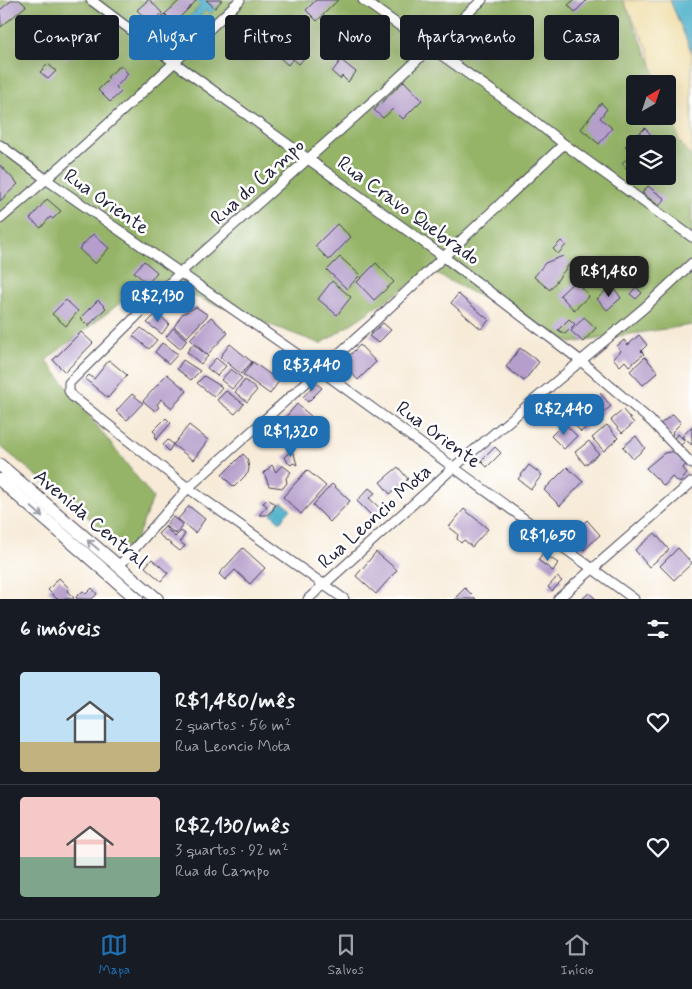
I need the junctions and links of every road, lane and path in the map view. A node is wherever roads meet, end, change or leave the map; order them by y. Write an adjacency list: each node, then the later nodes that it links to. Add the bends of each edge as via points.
1 (91, 0): 9 (street, Rua Cravo Quebrado)
2 (240, 0): 9 (street)
3 (363, 0): 6 (street)
4 (482, 0): 5 (street, Rua do Campo)
5 (465, 15)
6 (400, 27)
7 (416, 60): 12 (street, Rua do Campo)
8 (447, 60): 10 (street)
9 (175, 63): 12 (street, Rua Cravo Quebrado); 13 (street)
10 (564, 144): 15 (street); 16 (street)
11 (0, 145): 13 (street, Rua Oriente)
12 (308, 158): 16 (street, Rua Cravo Quebrado); 18 (street, Rua do Campo)
13 (46, 180): 14 (street); 18 (street, Rua Oriente)
14 (0, 219)
15 (690, 235)
16 (444, 257): 19 (street, Rua Cravo Quebrado); 20 (street)
17 (692, 263): 19 (street, Rua Leoncio Mota)
18 (180, 273): 20 (street, Rua Oriente); 26 (street, Rua do Campo, via 69,383 69,391)
19 (581, 360): 21 (street, Rua Cravo Quebrado, via 652,421); 23 (street, Rua Leoncio Mota)
20 (320, 370): 23 (street, Rua Oriente); 26 (street)
21 (692, 464)
22 (0, 465): 27 (main road, Avenida Central, one-way to 22)
23 (454, 467): 28 (street, Rua Oriente); 29 (street, Rua Leoncio Mota)
24 (0, 480): 30 (main road, Avenida Central, one-way to 30)
25 (692, 482): 28 (street)
26 (188, 488): 27 (street); 29 (street)
27 (119, 566): 31 (main road, Avenida Central)
28 (592, 568): 34 (street); 35 (street, Rua Oriente)
29 (325, 585): 32 (street, Rua Leoncio Mota); 33 (street)
30 (137, 599)
31 (157, 599)
32 (308, 599)
33 (344, 599)
34 (558, 599)
35 (634, 599)

